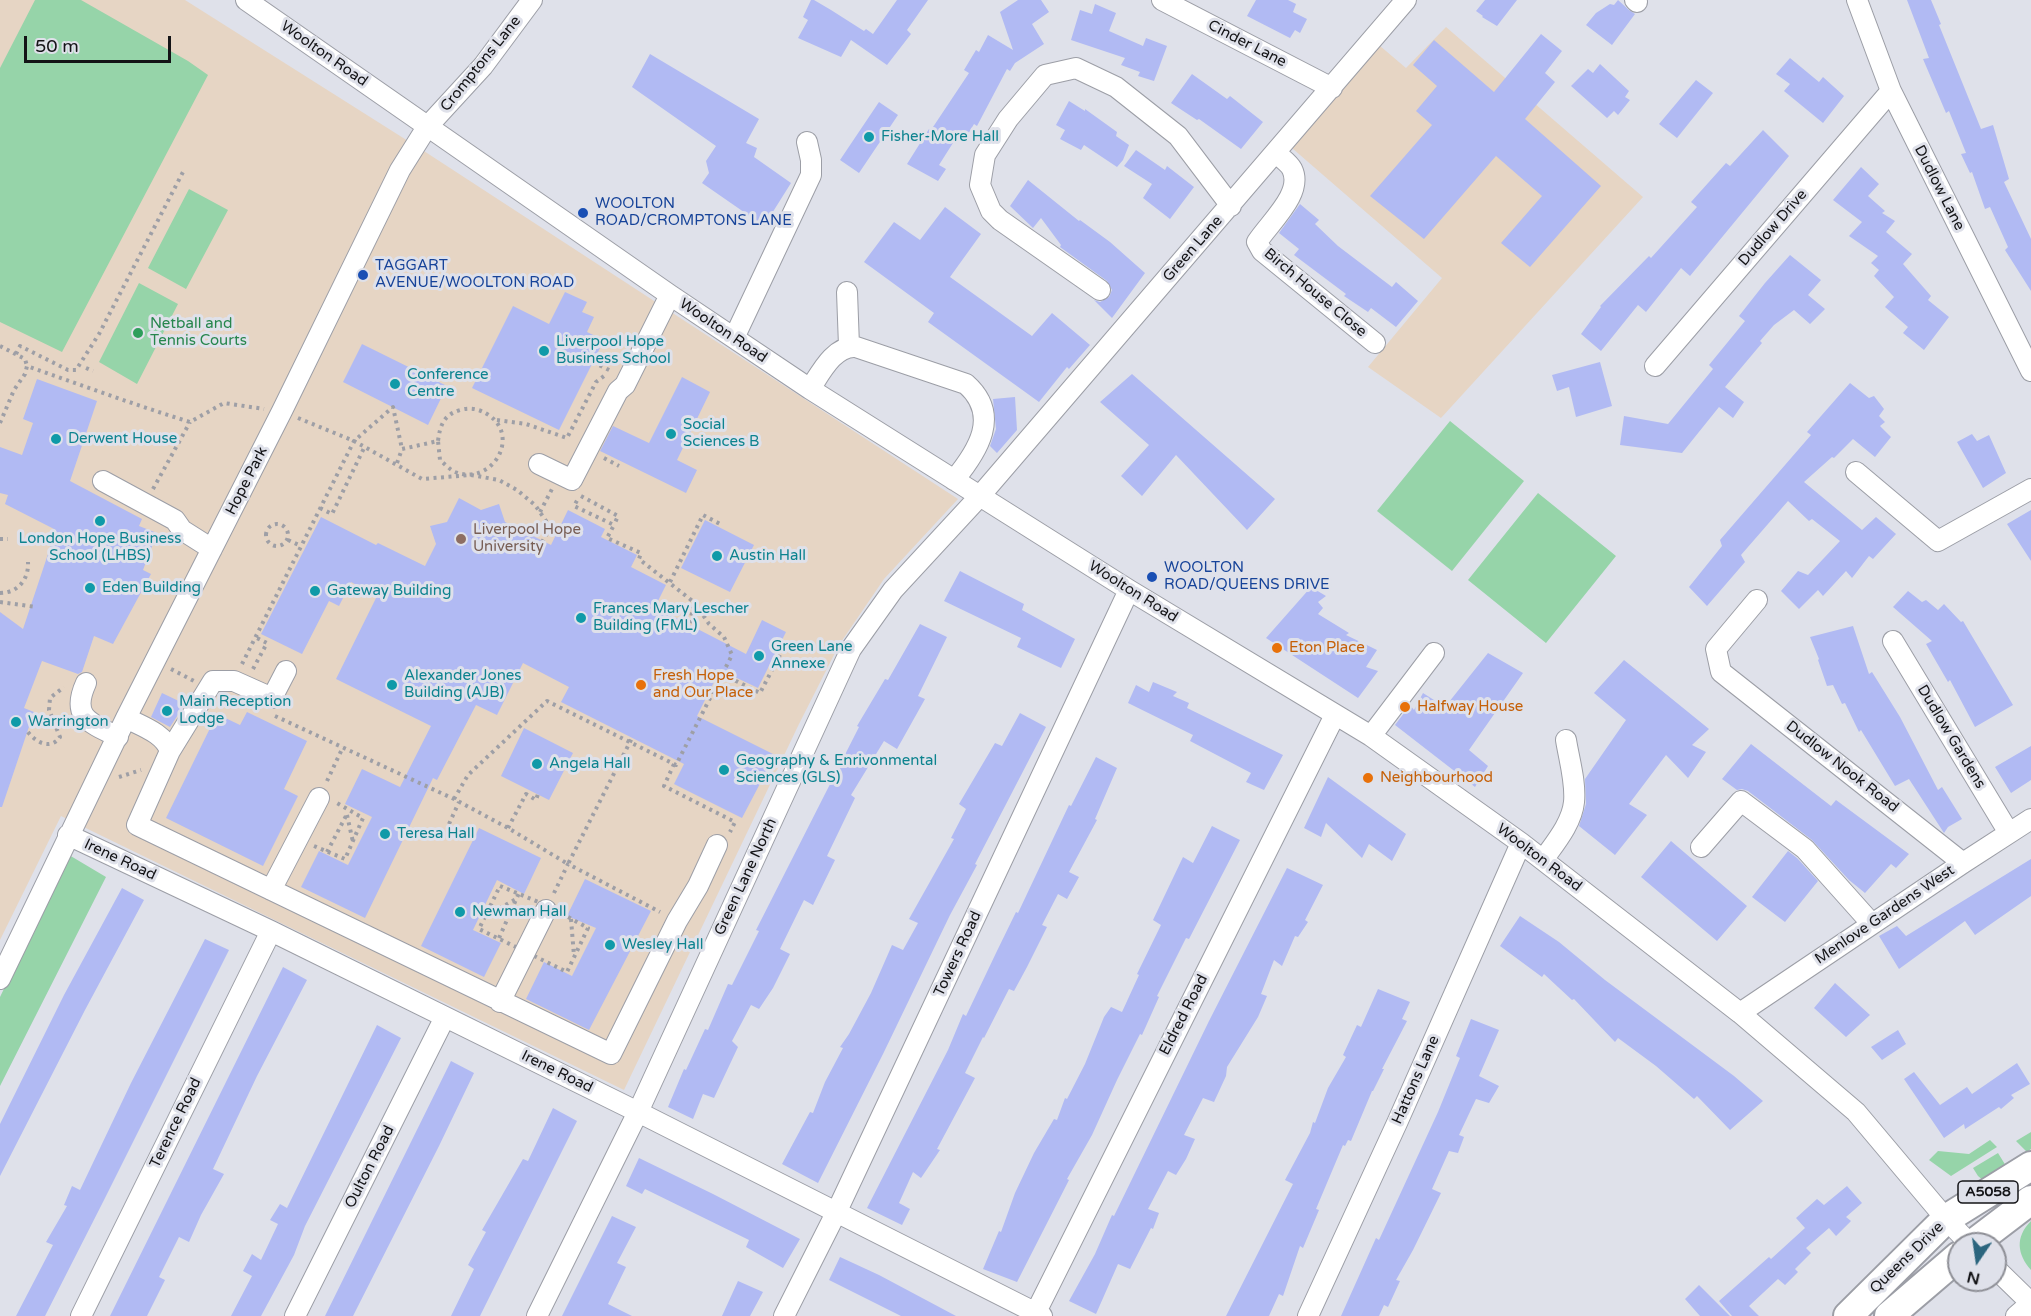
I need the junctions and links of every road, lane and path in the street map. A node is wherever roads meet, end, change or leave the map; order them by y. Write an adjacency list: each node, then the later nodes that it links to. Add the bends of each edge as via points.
1 (246, 0): 8 (street, Woolton Road)
2 (532, 0): 8 (street, Cromptons Lane, via 489,58)
3 (1162, 0): 6 (street, Cinder Lane)
4 (1406, 0): 6 (street, Green Lane)
5 (1857, 0): 7 (street, Dudlow Lane)
6 (1332, 88): 10 (street, Green Lane)
7 (1891, 91): 23 (street, Dudlow Drive); 26 (street, Dudlow Lane)
8 (427, 127): 15 (street, Woolton Road); 29 (street, Hope Park, via 400,170)
9 (807, 142): 16 (street, via 811,175)
10 (1276, 153): 12 (street, Green Lane); 17 (street, Birch House Close, via 1292,167 1296,180 1292,195 1257,242 1262,251)
11 (183, 172): 20 (path, via 99,334 76,370 68,370 20,346)
12 (1230, 206): 13 (street, via 1178,136 1116,87 1076,68 1045,75 1008,119 985,155 980,184 1000,220); 47 (street, Green Lane)
13 (1100, 290)
14 (847, 292): 19 (street)
15 (670, 295): 16 (street, Woolton Road); 39 (street, via 572,480)
16 (734, 338): 28 (street, Woolton Road)
17 (1375, 343)
18 (0, 346): 20 (path)
19 (849, 346): 28 (street, via 830,360); 42 (street, via 966,384 973,390 981,402 982,433 975,453)
20 (16, 354): 22 (path, via 25,359)
21 (593, 362): 27 (path)
22 (27, 366): 31 (path); 32 (path)
23 (1655, 366)
24 (86, 368): 25 (path)
25 (93, 371)
26 (2031, 371)
27 (614, 373)
28 (810, 389): 42 (street, Woolton Road)
29 (282, 411): 31 (path, via 224,403); 34 (path); 56 (street, Hope Park)
30 (496, 420): 33 (path); 35 (path, via 481,410 466,408 452,413 441,424); 41 (path, via 502,437 497,461)
31 (190, 422): 45 (path)
32 (0, 423)
33 (526, 424)
34 (354, 441): 36 (path); 37 (path, via 393,407); 49 (path)
35 (438, 441): 37 (path); 41 (path, via 441,460 453,471)
36 (365, 446): 38 (path); 49 (path, via 332,514)
37 (402, 450): 38 (path)
38 (397, 463): 41 (path, via 422,478)
39 (539, 464)
40 (1856, 472): 44 (street, via 1938,541)
41 (471, 476): 57 (path, via 499,480 535,505 549,530)
42 (954, 480): 47 (street, Woolton Road)
43 (103, 481): 56 (street, via 175,520 182,530)
44 (2031, 489)
45 (152, 490)
46 (580, 496): 50 (path, via 618,516)
47 (979, 497): 60 (street, Woolton Road); 122 (street, Green Lane North, via 893,590 851,649 805,727)
48 (574, 506): 50 (path)
49 (320, 508): 55 (path)
50 (614, 525): 59 (path, via 608,538 641,553 639,559)
51 (722, 525): 59 (path, via 703,515)
52 (0, 539): 53 (path)
53 (8, 539)
54 (288, 540): 54 (path, via 280,546 272,545 266,537 268,530 281,525 287,529); 55 (path)
55 (301, 546): 67 (path)
56 (212, 549): 71 (street, Hope Park)
57 (538, 549)
58 (28, 562): 61 (path, via 22,585)
59 (670, 582): 64 (path)
60 (1128, 590): 78 (street, Woolton Road); 125 (street, Towers Road)
61 (0, 593)
62 (1756, 600): 107 (street, Dudlow Nook Road, via 1716,650 1721,672)
63 (0, 602): 65 (path)
64 (695, 603): 66 (path); 73 (path, via 724,637 732,655)
65 (36, 607)
66 (690, 623)
67 (255, 637): 75 (path); 75 (path, via 267,643)
68 (1893, 641): 98 (street, Dudlow Gardens)
69 (783, 649): 73 (path, via 760,693)
70 (1434, 653): 81 (street)
71 (156, 661): 76 (path); 79 (street, Hope Park)
72 (286, 671): 77 (street)
73 (722, 674): 87 (path)
74 (76, 681): 80 (path, via 50,698 49,710 58,740 46,744); 82 (street, via 82,716)
75 (239, 683): 76 (street, via 213,681); 77 (street)
76 (207, 689): 86 (street)
77 (272, 699): 85 (path, via 265,711)
78 (1335, 715): 81 (street, Woolton Road); 132 (street, Eldred Road)
79 (126, 718): 82 (street, Hope Park); 86 (street, via 158,735)
80 (28, 732)
81 (1371, 736): 102 (street, Woolton Road)
82 (117, 737): 88 (street, Hope Park)
83 (631, 740): 87 (path); 92 (path, via 547,701 468,775); 108 (path)
84 (1566, 740): 106 (street, via 1574,803 1570,817)
85 (343, 747): 91 (path); 92 (path)
86 (170, 751): 89 (street)
87 (674, 764): 103 (path, via 664,786 735,822 727,838)
88 (100, 771): 89 (path, via 114,778 148,767); 99 (street, Hope Park)
89 (161, 773): 109 (street, via 137,825)
90 (538, 794): 97 (path, via 537,800 526,794)
91 (320, 796): 93 (path); 100 (street)
92 (456, 800): 96 (path); 97 (path)
93 (346, 808): 94 (path); 101 (path, via 363,818)
94 (347, 814): 101 (path); 105 (path)
95 (2031, 819): 98 (street, Menlove Gardens West)
96 (449, 824)
97 (508, 828): 108 (path)
98 (2009, 833): 107 (street, Menlove Gardens West)
99 (68, 835): 115 (street, Irene Road); 118 (street, Hope Park)
100 (297, 838): 105 (path); 109 (street)
101 (353, 842): 105 (path, via 345,860)
102 (1521, 843): 106 (street, Woolton Road); 137 (street, Hattons Lane)
103 (717, 845): 113 (street)
104 (1701, 848): 114 (street, via 1741,801 1805,849)
105 (327, 852)
106 (1543, 860): 120 (street, Woolton Road)
107 (1963, 863): 114 (street, Menlove Gardens West)
108 (568, 864): 110 (path); 113 (path)
109 (271, 890): 119 (street)
110 (549, 904): 119 (street)
111 (484, 917): 116 (path, via 518,896)
112 (571, 918): 117 (path)
113 (677, 921): 119 (street, via 610,1054)
114 (1872, 924): 120 (street, Menlove Gardens West)
115 (271, 931): 121 (street, Irene Road); 133 (street, Terence Road)
116 (499, 938)
117 (574, 958)
118 (0, 979)
119 (500, 1002)
120 (1740, 1013): 126 (street, Woolton Road, via 1856,1112)
121 (445, 1017): 122 (street, Irene Road); 134 (street, Oulton Road)
122 (638, 1112): 125 (street, Irene Road); 135 (street, Green Lane North)
123 (2031, 1166): 126 (highway, Queens Drive / A5058)
124 (2031, 1200): 128 (highway, A5058)
125 (836, 1213): 132 (street, Irene Road); 136 (street, Towers Road)
126 (1946, 1220): 127 (street, Woolton Road); 138 (highway, Queens Drive / A5058)
127 (1958, 1232)
128 (1987, 1232)
129 (1947, 1266): 139 (highway, Queens Drive)
130 (2007, 1280): 131 (street)
131 (2031, 1303): 140 (street)
132 (1037, 1315)
133 (81, 1316)
134 (295, 1316)
135 (537, 1316)
136 (784, 1316)
137 (1308, 1316)
138 (1848, 1316)
139 (1888, 1316)
140 (2016, 1316)

